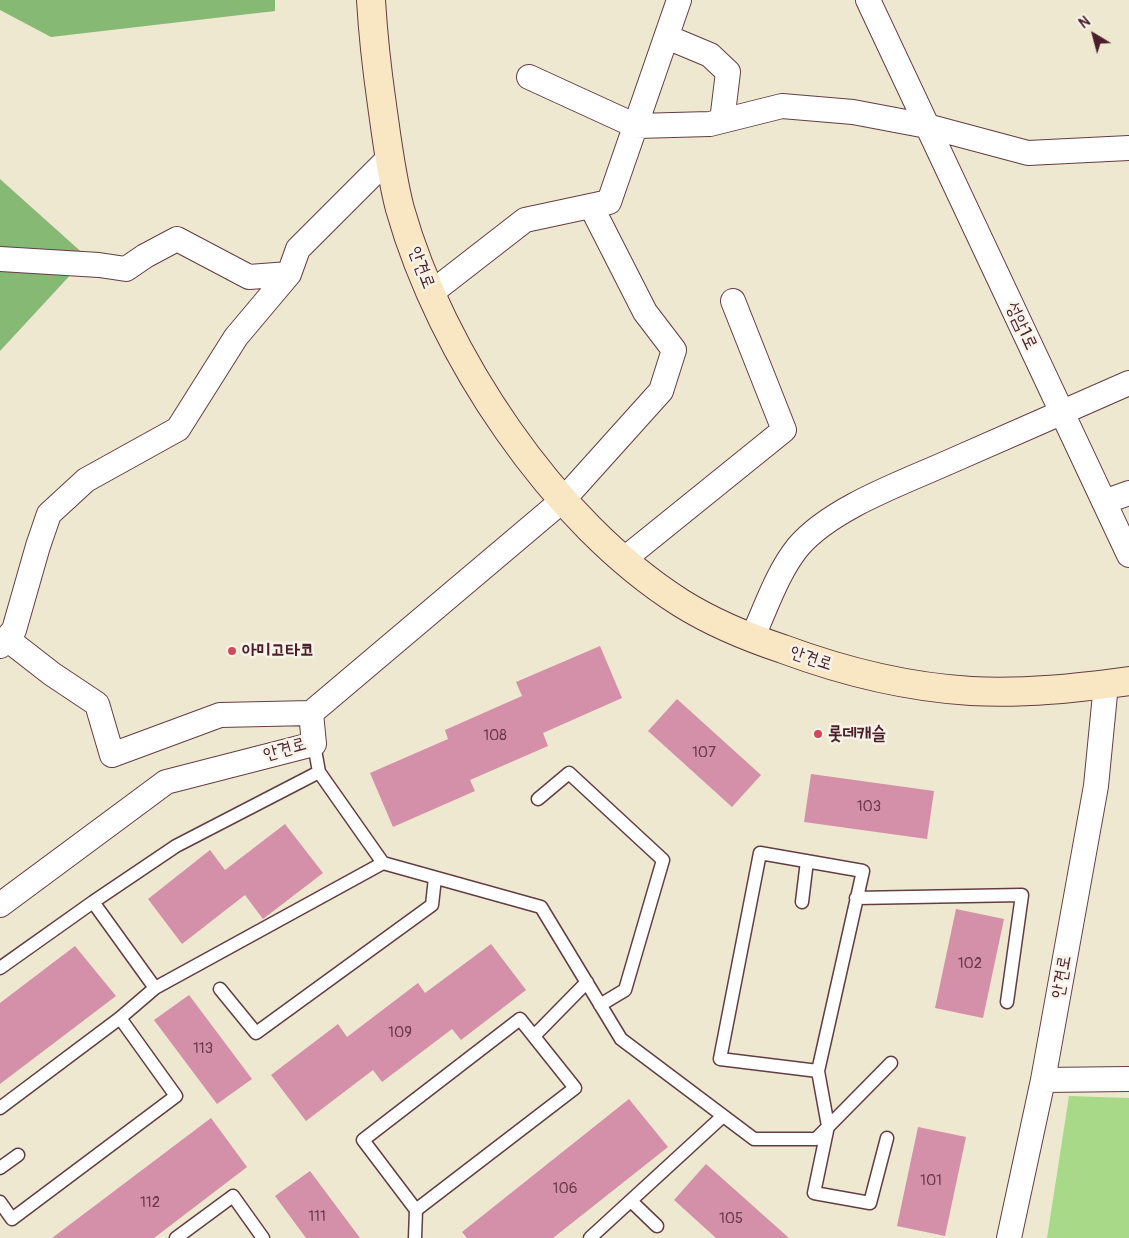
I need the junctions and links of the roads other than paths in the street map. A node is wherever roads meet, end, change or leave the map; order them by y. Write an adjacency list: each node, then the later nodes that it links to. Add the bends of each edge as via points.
1 (371, 0): 10 (main road, 안견로)
2 (679, 0): 4 (street)
3 (868, 0): 8 (street, 성암1로)
4 (667, 37): 6 (street, via 710,55 728,72); 7 (street)
5 (529, 77): 7 (street)
6 (725, 120): 7 (street, via 710,124); 8 (street, via 782,106 853,112)
7 (636, 126): 11 (street, via 609,202)
8 (927, 126): 9 (street, via 1028,153); 17 (street, 성암1로)
9 (1129, 148)
10 (389, 158): 13 (street, via 298,249); 14 (main road, 안견로, via 400,208)
11 (591, 206): 14 (street, via 525,220); 19 (street, via 646,312 674,350 661,391)
12 (0, 259): 13 (street, via 126,269 177,239 249,277)
13 (289, 274): 24 (street, via 236,337 178,429 86,480 49,514 14,630)
14 (431, 293): 19 (main road, 안견로, via 450,335 482,389 520,447)
15 (733, 301): 22 (street, via 784,430)
16 (1129, 383): 17 (street)
17 (1062, 412): 20 (street, 성암1로); 23 (street, via 855,505 829,520 798,547 777,582)
18 (1129, 493): 20 (street)
19 (563, 500): 22 (main road, 안견로); 26 (street, 안견로)
20 (1104, 502): 21 (street, 성암1로)
21 (1129, 556)
22 (623, 560): 23 (main road, 안견로, via 681,603)
23 (752, 638): 25 (main road, 안견로, via 859,674 915,685 1014,691 1063,690)
24 (3, 642): 26 (street, via 97,704 112,755 220,715)
25 (1117, 682): 48 (street, 안견로)
26 (311, 713): 27 (street, 안견로)
27 (314, 744): 28 (lane); 36 (street, 안견로, via 166,782)
28 (319, 772): 31 (lane); 34 (lane, via 176,846)
29 (538, 799): 42 (lane, via 569,773 663,860 625,990)
30 (807, 861): 33 (lane, via 863,871); 35 (lane); 46 (lane, via 760,853 720,1059)
31 (383, 863): 32 (lane); 39 (lane)
32 (435, 878): 38 (lane, via 542,907); 40 (lane, via 432,905 256,1033)
33 (856, 898): 41 (lane, via 1022,895); 46 (lane)
34 (93, 902): 37 (lane); 39 (lane)
35 (802, 902)
36 (0, 905)
37 (0, 968)
38 (587, 982): 42 (lane); 44 (lane)
39 (155, 988): 43 (lane)
40 (220, 989)
41 (1007, 1002)
42 (600, 1005): 50 (lane, via 621,1039)
43 (120, 1018): 49 (lane); 56 (lane, via 176,1096 12,1219)
44 (534, 1036): 57 (lane, via 575,1088); 57 (lane, via 520,1019 363,1140)
45 (891, 1064): 51 (lane)
46 (818, 1071): 51 (lane)
47 (1129, 1079): 48 (street)
48 (1043, 1080): 63 (street, 안견로)
49 (0, 1108)
50 (723, 1116): 51 (lane, via 754,1139 816,1139); 55 (lane)
51 (828, 1126): 52 (lane, via 814,1193 870,1203)
52 (887, 1138)
53 (18, 1155): 54 (lane)
54 (0, 1168)
55 (631, 1200): 58 (lane); 62 (lane)
56 (0, 1202)
57 (416, 1210): 61 (lane)
58 (657, 1226)
59 (176, 1238): 60 (lane, via 233,1196)
60 (263, 1238)
61 (415, 1238)
62 (590, 1238)
63 (1009, 1238)

